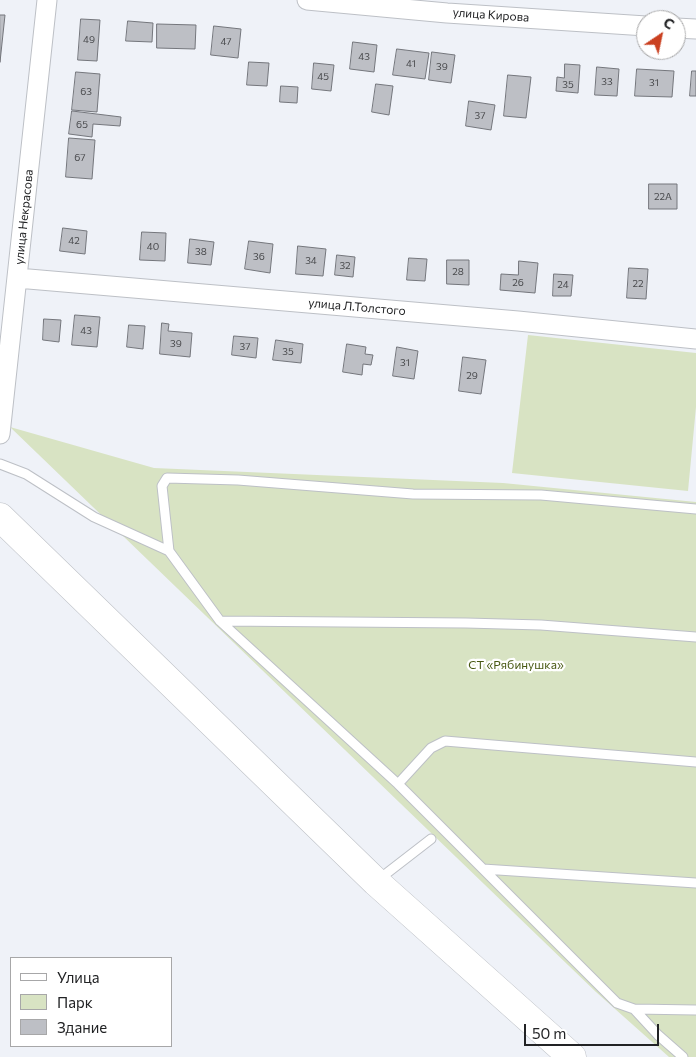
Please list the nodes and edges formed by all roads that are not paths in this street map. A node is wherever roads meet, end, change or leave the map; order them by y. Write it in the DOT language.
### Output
graph roads {
  1 [pos="47,0"];
  2 [pos="307,0"];
  3 [pos="636,25"];
  4 [pos="17,278"];
  5 [pos="696,339"];
  6 [pos="0,434"];
  7 [pos="0,464"];
  8 [pos="696,509"];
  9 [pos="0,517"];
  10 [pos="169,551"];
  11 [pos="220,621"];
  12 [pos="696,637"];
  13 [pos="696,762"];
  14 [pos="398,784"];
  15 [pos="431,839"];
  16 [pos="483,869"];
  17 [pos="376,882"];
  18 [pos="696,883"];
  19 [pos="634,1009"];
  20 [pos="696,1010"];
  21 [pos="572,1057"];
  22 [pos="683,1057"];
  1 -- 4 [label="street, улица Некрасова"];
  2 -- 3 [label="street, улица Кирова"];
  4 -- 5 [label="street, улица Л.Толстого"];
  4 -- 6 [label="street, улица Некрасова"];
  7 -- 10 [label="lane"];
  8 -- 10 [label="lane"];
  9 -- 17 [label="main road"];
  10 -- 11 [label="lane"];
  11 -- 12 [label="lane"];
  11 -- 14 [label="lane"];
  13 -- 14 [label="lane"];
  14 -- 16 [label="lane"];
  15 -- 17 [label="lane"];
  16 -- 18 [label="lane"];
  16 -- 19 [label="lane"];
  17 -- 21 [label="main road"];
  19 -- 20 [label="lane"];
  19 -- 22 [label="lane"];
}
